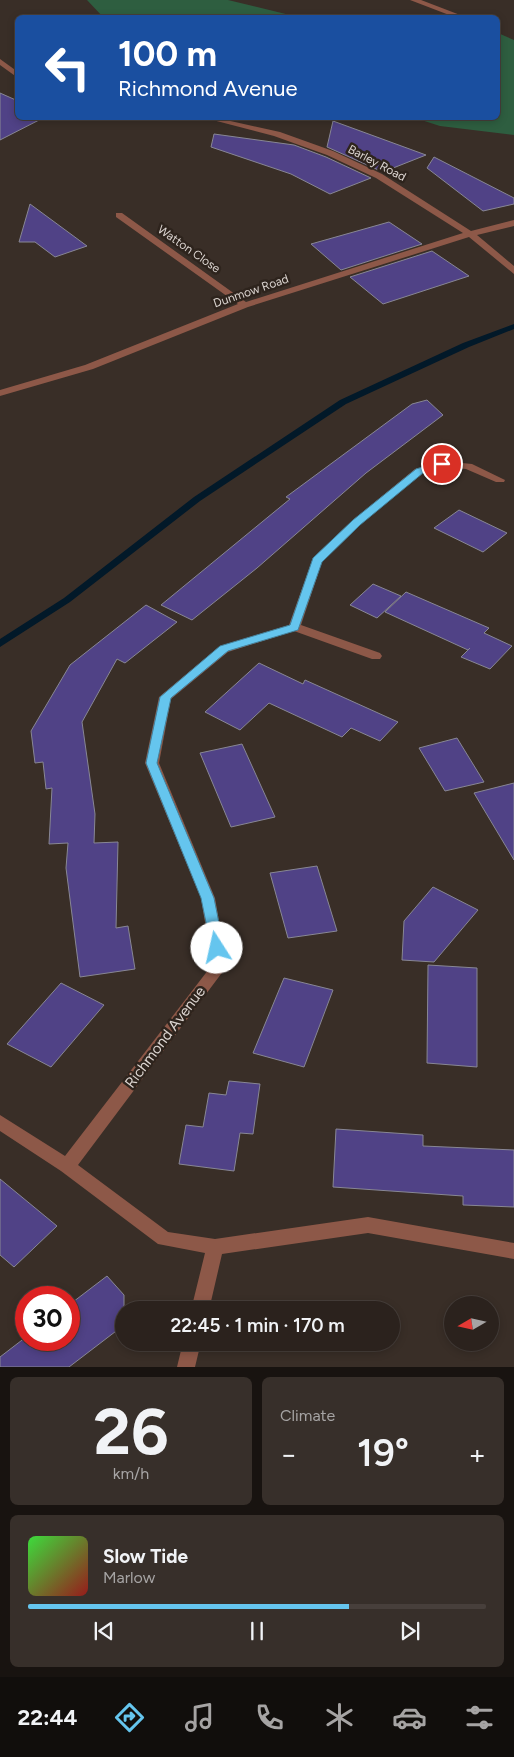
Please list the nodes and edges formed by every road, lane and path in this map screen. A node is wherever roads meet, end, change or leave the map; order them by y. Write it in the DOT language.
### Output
graph roads {
  1 [pos="414,0"];
  2 [pos="456,15"];
  3 [pos="0,62"];
  4 [pos="15,74"];
  5 [pos="218,120"];
  6 [pos="119,214"];
  7 [pos="514,223"];
  8 [pos="470,234"];
  9 [pos="514,271"];
  10 [pos="245,304"];
  11 [pos="0,393"];
  12 [pos="500,480"];
  13 [pos="294,628"];
  14 [pos="376,656"];
  15 [pos="0,1122"];
  16 [pos="67,1166"];
  17 [pos="215,1247"];
  18 [pos="514,1251"];
  19 [pos="202,1301"];
  20 [pos="190,1351"];
  21 [pos="186,1367"];
  1 -- 2 [label="street"];
  3 -- 4 [label="street"];
  5 -- 8 [label="street, Barley Road"];
  6 -- 10 [label="street, Watton Close"];
  7 -- 8 [label="street, Dunmow Road"];
  8 -- 9 [label="street, Barley Road"];
  8 -- 10 [label="street, Dunmow Road"];
  10 -- 11 [label="street, Dunmow Road"];
  12 -- 13 [label="street"];
  13 -- 14 [label="street"];
  13 -- 16 [label="street, Richmond Avenue"];
  15 -- 16 [label="street"];
  16 -- 17 [label="street"];
  17 -- 18 [label="street"];
  17 -- 19 [label="street"];
  20 -- 21 [label="street"];
}
